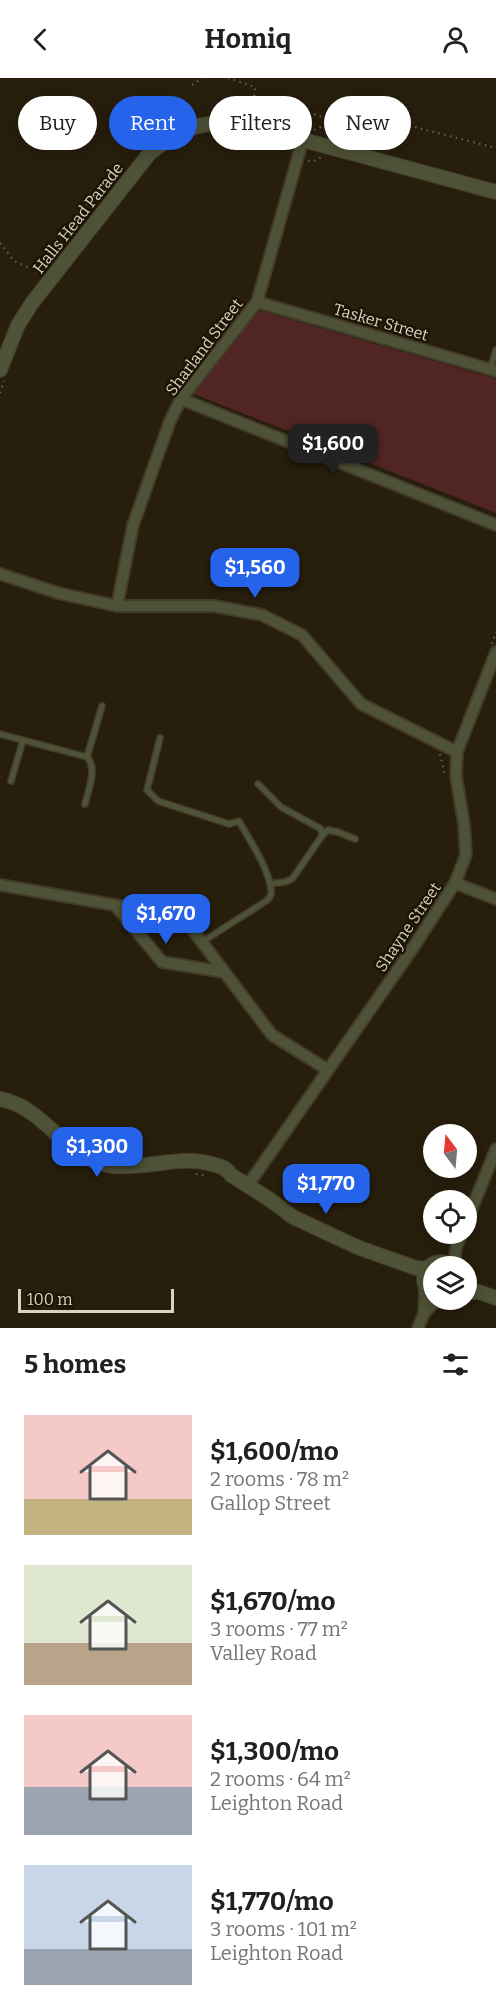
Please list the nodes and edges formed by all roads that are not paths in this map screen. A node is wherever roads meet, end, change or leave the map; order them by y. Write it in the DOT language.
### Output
graph roads {
  1 [pos="209,123"];
  2 [pos="312,136"];
  3 [pos="301,150"];
  4 [pos="496,192"];
  5 [pos="257,302"];
  6 [pos="496,350"];
  7 [pos="493,371"];
  8 [pos="3,372"];
  9 [pos="181,399"];
  10 [pos="496,525"];
  11 [pos="0,574"];
  12 [pos="117,606"];
  13 [pos="492,653"];
  14 [pos="102,706"];
  15 [pos="0,734"];
  16 [pos="160,738"];
  17 [pos="23,740"];
  18 [pos="457,752"];
  19 [pos="87,757"];
  20 [pos="11,781"];
  21 [pos="258,784"];
  22 [pos="85,804"];
  23 [pos="322,836"];
  24 [pos="355,839"];
  25 [pos="455,883"];
  26 [pos="270,884"];
  27 [pos="0,885"];
  28 [pos="496,899"];
  29 [pos="115,905"];
  30 [pos="202,942"];
  31 [pos="224,972"];
  32 [pos="328,1070"];
  33 [pos="0,1099"];
  34 [pos="0,1103"];
  35 [pos="496,1149"];
  36 [pos="231,1176"];
  37 [pos="248,1185"];
  38 [pos="477,1195"];
  39 [pos="423,1278"];
  40 [pos="477,1293"];
  41 [pos="496,1298"];
  42 [pos="424,1310"];
  43 [pos="427,1310"];
  44 [pos="424,1313"];
  45 [pos="418,1328"];
  1 -- 8 [label="street, Halls Head Parade"];
  2 -- 4 [label="street, Halls Head Parade"];
  3 -- 5 [label="street, Sharland Street"];
  5 -- 7 [label="street, Tasker Street"];
  5 -- 9 [label="street, Sharland Street"];
  6 -- 7 [label="lane"];
  9 -- 10 [label="street"];
  9 -- 12 [label="street, Sharland Street"];
  11 -- 12 [label="street"];
  12 -- 18 [label="street"];
  13 -- 18 [label="street, Shayne Street"];
  14 -- 19 [label="lane"];
  15 -- 17 [label="lane"];
  16 -- 26 [label="lane"];
  17 -- 19 [label="lane"];
  17 -- 20 [label="lane"];
  18 -- 25 [label="street, Shayne Street"];
  19 -- 22 [label="lane"];
  21 -- 23 [label="lane"];
  23 -- 24 [label="lane"];
  23 -- 26 [label="lane"];
  25 -- 28 [label="street"];
  25 -- 32 [label="street, Shayne Street"];
  26 -- 30 [label="lane"];
  27 -- 29 [label="street"];
  29 -- 30 [label="street"];
  29 -- 31 [label="street"];
  30 -- 31 [label="street"];
  31 -- 32 [label="street"];
  32 -- 37 [label="street, Shayne Street"];
  33 -- 36 [label="street"];
  34 -- 36 [label="street"];
  35 -- 38 [label="street"];
  36 -- 37 [label="street"];
  37 -- 39 [label="street"];
  40 -- 41 [label="street"];
  42 -- 44 [label="street"];
  43 -- 44 [label="street"];
  44 -- 45 [label="street"];
}
